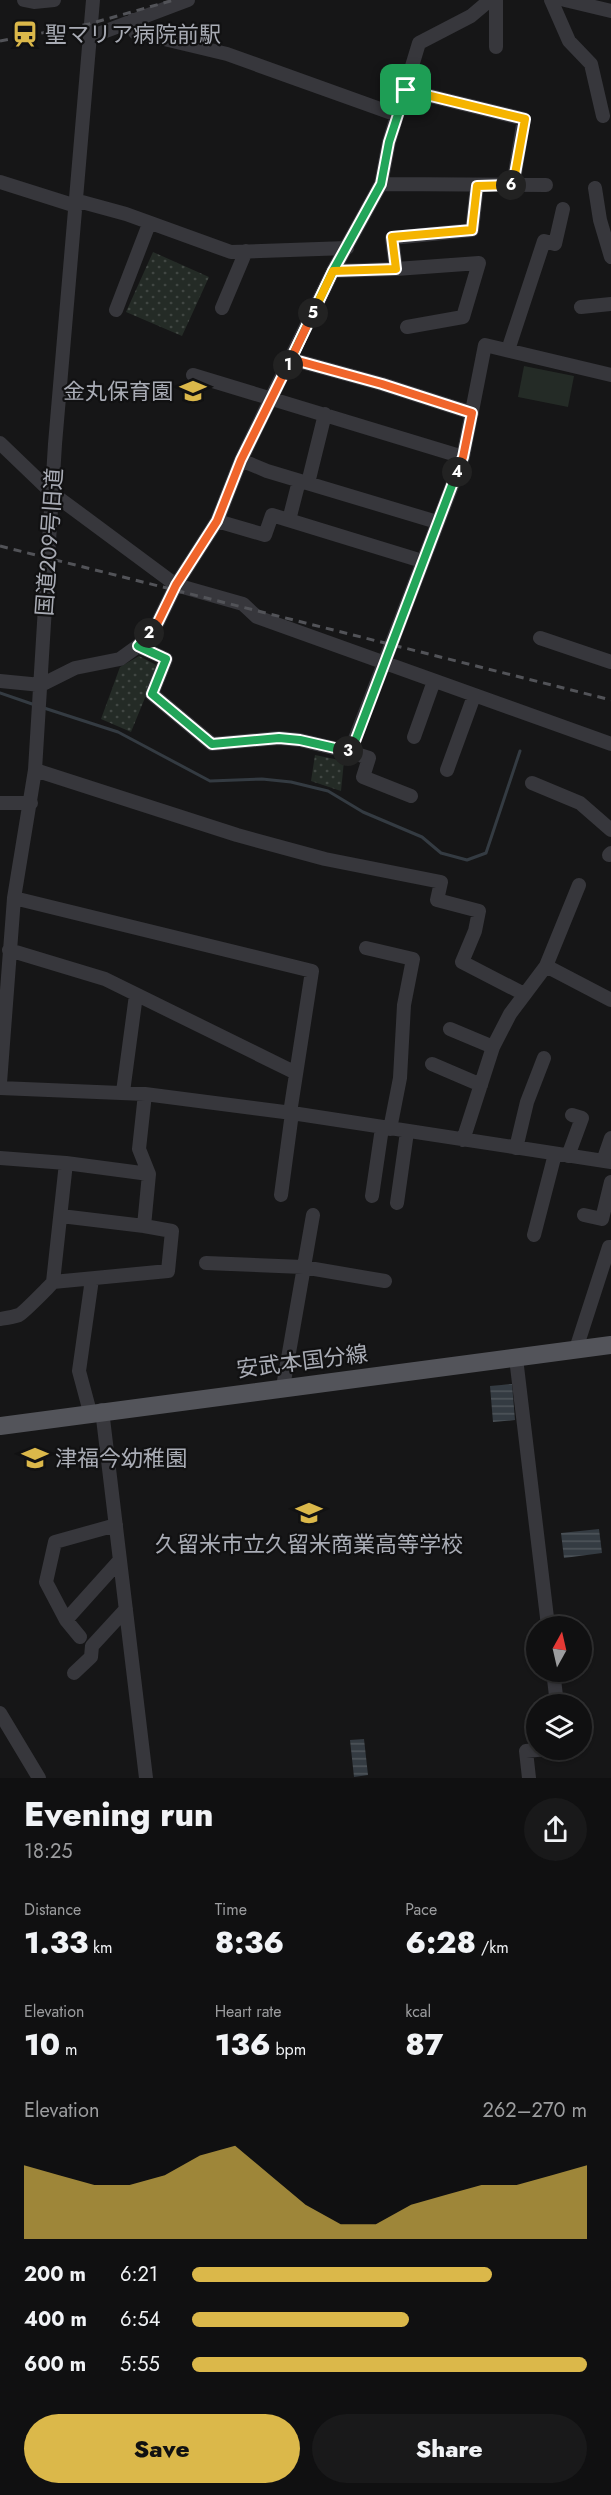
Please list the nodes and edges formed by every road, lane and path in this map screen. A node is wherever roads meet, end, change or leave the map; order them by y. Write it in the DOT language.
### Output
graph roads {
  1 [pos="24,0"];
  2 [pos="54,0"];
  3 [pos="93,0"];
  4 [pos="188,0"];
  5 [pos="490,0"];
  6 [pos="496,0"];
  7 [pos="551,0"];
  8 [pos="565,0"];
  9 [pos="606,7"];
  10 [pos="133,20"];
  11 [pos="90,37"];
  12 [pos="496,47"];
  13 [pos="406,90"];
  14 [pos="397,115"];
  15 [pos="603,116"];
  16 [pos="0,182"];
  17 [pos="381,184"];
  18 [pos="513,185"];
  19 [pos="546,185"];
  20 [pos="477,186"];
  21 [pos="595,188"];
  22 [pos="76,206"];
  23 [pos="563,209"];
  24 [pos="148,224"];
  25 [pos="347,248"];
  26 [pos="246,252"];
  27 [pos="611,257"];
  28 [pos="396,269"];
  29 [pos="333,271"];
  30 [pos="611,304"];
  31 [pos="581,307"];
  32 [pos="222,308"];
  33 [pos="116,310"];
  34 [pos="407,327"];
  35 [pos="508,350"];
  36 [pos="291,359"];
  37 [pos="193,375"];
  38 [pos="611,375"];
  39 [pos="272,398"];
  40 [pos="472,413"];
  41 [pos="325,414"];
  42 [pos="0,443"];
  43 [pos="463,457"];
  44 [pos="241,460"];
  45 [pos="303,482"];
  46 [pos="52,493"];
  47 [pos="289,520"];
  48 [pos="217,521"];
  49 [pos="437,522"];
  50 [pos="422,561"];
  51 [pos="176,585"];
  52 [pos="540,638"];
  53 [pos="138,646"];
  54 [pos="611,662"];
  55 [pos="386,664"];
  56 [pos="0,681"];
  57 [pos="434,681"];
  58 [pos="41,685"];
  59 [pos="474,696"];
  60 [pos="414,736"];
  61 [pos="611,744"];
  62 [pos="351,752"];
  63 [pos="35,770"];
  64 [pos="447,770"];
  65 [pos="532,783"];
  66 [pos="411,796"];
  67 [pos="0,803"];
  68 [pos="31,803"];
  69 [pos="611,830"];
  70 [pos="579,885"];
  71 [pos="14,898"];
  72 [pos="366,948"];
  73 [pos="9,950"];
  74 [pos="546,966"];
  75 [pos="524,994"];
  76 [pos="136,995"];
  77 [pos="611,1000"];
  78 [pos="2,1006"];
  79 [pos="450,1029"];
  80 [pos="493,1047"];
  81 [pos="544,1058"];
  82 [pos="432,1064"];
  83 [pos="296,1073"];
  84 [pos="0,1083"];
  85 [pos="481,1085"];
  86 [pos="0,1088"];
  87 [pos="123,1092"];
  88 [pos="145,1094"];
  89 [pos="291,1113"];
  90 [pos="572,1115"];
  91 [pos="386,1128"];
  92 [pos="407,1132"];
  93 [pos="611,1138"];
  94 [pos="463,1140"];
  95 [pos="516,1148"];
  96 [pos="561,1155"];
  97 [pos="0,1158"];
  98 [pos="607,1161"];
  99 [pos="66,1163"];
  100 [pos="149,1174"];
  101 [pos="611,1182"];
  102 [pos="281,1195"];
  103 [pos="372,1196"];
  104 [pos="397,1203"];
  105 [pos="313,1215"];
  106 [pos="584,1215"];
  107 [pos="60,1216"];
  108 [pos="144,1226"];
  109 [pos="534,1234"];
  110 [pos="611,1247"];
  111 [pos="206,1263"];
  112 [pos="303,1267"];
  113 [pos="92,1279"];
  114 [pos="385,1281"];
  115 [pos="53,1282"];
  116 [pos="0,1319"];
  117 [pos="611,1345"];
  118 [pos="576,1349"];
  119 [pos="516,1358"];
  120 [pos="283,1387"];
  121 [pos="96,1411"];
  122 [pos="0,1426"];
  123 [pos="116,1525"];
  124 [pos="120,1560"];
  125 [pos="126,1609"];
  126 [pos="547,1616"];
  127 [pos="66,1620"];
  128 [pos="80,1637"];
  129 [pos="74,1673"];
  130 [pos="0,1713"];
  131 [pos="527,1760"];
  132 [pos="39,1778"];
  133 [pos="146,1778"];
  134 [pos="529,1778"];
  1 -- 2 [label="street"];
  3 -- 11 [label="street, 国道209号旧道"];
  4 -- 10 [label="street"];
  5 -- 13 [label="street"];
  6 -- 12 [label="street"];
  7 -- 15 [label="street"];
  8 -- 9 [label="street"];
  10 -- 11 [label="street"];
  10 -- 14 [label="street"];
  11 -- 22 [label="street, 国道209号旧道"];
  13 -- 14 [label="street"];
  13 -- 18 [label="street"];
  14 -- 17 [label="street"];
  16 -- 22 [label="street"];
  17 -- 20 [label="street"];
  17 -- 25 [label="street"];
  18 -- 19 [label="street"];
  18 -- 20 [label="street"];
  20 -- 28 [label="street"];
  21 -- 27 [label="street"];
  22 -- 24 [label="street"];
  22 -- 46 [label="street, 国道209号旧道"];
  23 -- 35 [label="street"];
  24 -- 26 [label="street"];
  24 -- 33 [label="street"];
  25 -- 26 [label="street"];
  25 -- 29 [label="street"];
  26 -- 32 [label="street"];
  28 -- 29 [label="street"];
  28 -- 34 [label="street"];
  29 -- 36 [label="street"];
  30 -- 31 [label="street"];
  35 -- 38 [label="street"];
  35 -- 40 [label="street"];
  36 -- 39 [label="street"];
  36 -- 40 [label="street"];
  37 -- 39 [label="street"];
  39 -- 41 [label="street"];
  39 -- 44 [label="street"];
  40 -- 43 [label="street"];
  41 -- 43 [label="street"];
  41 -- 45 [label="street"];
  42 -- 46 [label="street"];
  43 -- 49 [label="street"];
  44 -- 45 [label="street"];
  44 -- 48 [label="street"];
  45 -- 47 [label="street"];
  45 -- 49 [label="street"];
  46 -- 51 [label="street"];
  46 -- 58 [label="street, 国道209号旧道"];
  47 -- 48 [label="street"];
  47 -- 50 [label="street"];
  48 -- 51 [label="street"];
  49 -- 50 [label="street"];
  50 -- 55 [label="street"];
  51 -- 53 [label="street"];
  51 -- 55 [label="street"];
  52 -- 54 [label="street"];
  53 -- 58 [label="street"];
  53 -- 62 [label="street"];
  55 -- 57 [label="street"];
  55 -- 62 [label="street"];
  56 -- 58 [label="street"];
  57 -- 59 [label="street"];
  57 -- 60 [label="street"];
  58 -- 63 [label="street, 国道209号旧道"];
  59 -- 61 [label="street"];
  59 -- 64 [label="street"];
  62 -- 66 [label="street"];
  63 -- 68 [label="street, 国道209号旧道"];
  63 -- 75 [label="street"];
  65 -- 69 [label="street"];
  67 -- 68 [label="street"];
  68 -- 71 [label="street, 国道209号旧道"];
  70 -- 74 [label="street"];
  71 -- 73 [label="street, 国道209号旧道"];
  71 -- 83 [label="street"];
  72 -- 91 [label="street"];
  73 -- 76 [label="street"];
  73 -- 78 [label="street, 国道209号旧道"];
  74 -- 75 [label="street"];
  74 -- 77 [label="street"];
  75 -- 80 [label="street"];
  76 -- 83 [label="street"];
  76 -- 87 [label="street"];
  78 -- 84 [label="street, 国道209号旧道"];
  79 -- 80 [label="street"];
  80 -- 85 [label="street"];
  81 -- 95 [label="street"];
  82 -- 85 [label="street"];
  83 -- 89 [label="street"];
  85 -- 94 [label="street"];
  86 -- 87 [label="street"];
  87 -- 88 [label="street"];
  88 -- 89 [label="street"];
  88 -- 100 [label="street"];
  89 -- 91 [label="street"];
  89 -- 102 [label="street"];
  90 -- 96 [label="street"];
  91 -- 92 [label="street"];
  91 -- 103 [label="street"];
  92 -- 94 [label="street"];
  92 -- 104 [label="street"];
  93 -- 98 [label="street"];
  94 -- 95 [label="street"];
  95 -- 96 [label="street"];
  96 -- 98 [label="street"];
  96 -- 109 [label="street"];
  97 -- 99 [label="street"];
  99 -- 100 [label="street"];
  99 -- 107 [label="street"];
  100 -- 108 [label="street"];
  101 -- 106 [label="street"];
  105 -- 112 [label="street"];
  107 -- 108 [label="street"];
  107 -- 115 [label="street"];
  108 -- 113 [label="street"];
  110 -- 118 [label="street"];
  111 -- 112 [label="street"];
  112 -- 114 [label="street"];
  112 -- 120 [label="street"];
  113 -- 115 [label="street"];
  113 -- 121 [label="street"];
  115 -- 116 [label="street"];
  117 -- 118 [label="main road, 安武本国分線"];
  118 -- 119 [label="main road, 安武本国分線"];
  119 -- 120 [label="main road, 安武本国分線"];
  119 -- 126 [label="street"];
  120 -- 121 [label="main road, 安武本国分線"];
  121 -- 122 [label="main road, 安武本国分線"];
  121 -- 123 [label="street"];
  123 -- 124 [label="street"];
  123 -- 127 [label="street"];
  124 -- 125 [label="street"];
  124 -- 127 [label="street"];
  125 -- 129 [label="street"];
  125 -- 133 [label="street"];
  127 -- 128 [label="street"];
  130 -- 132 [label="street"];
  131 -- 134 [label="street"];
}
